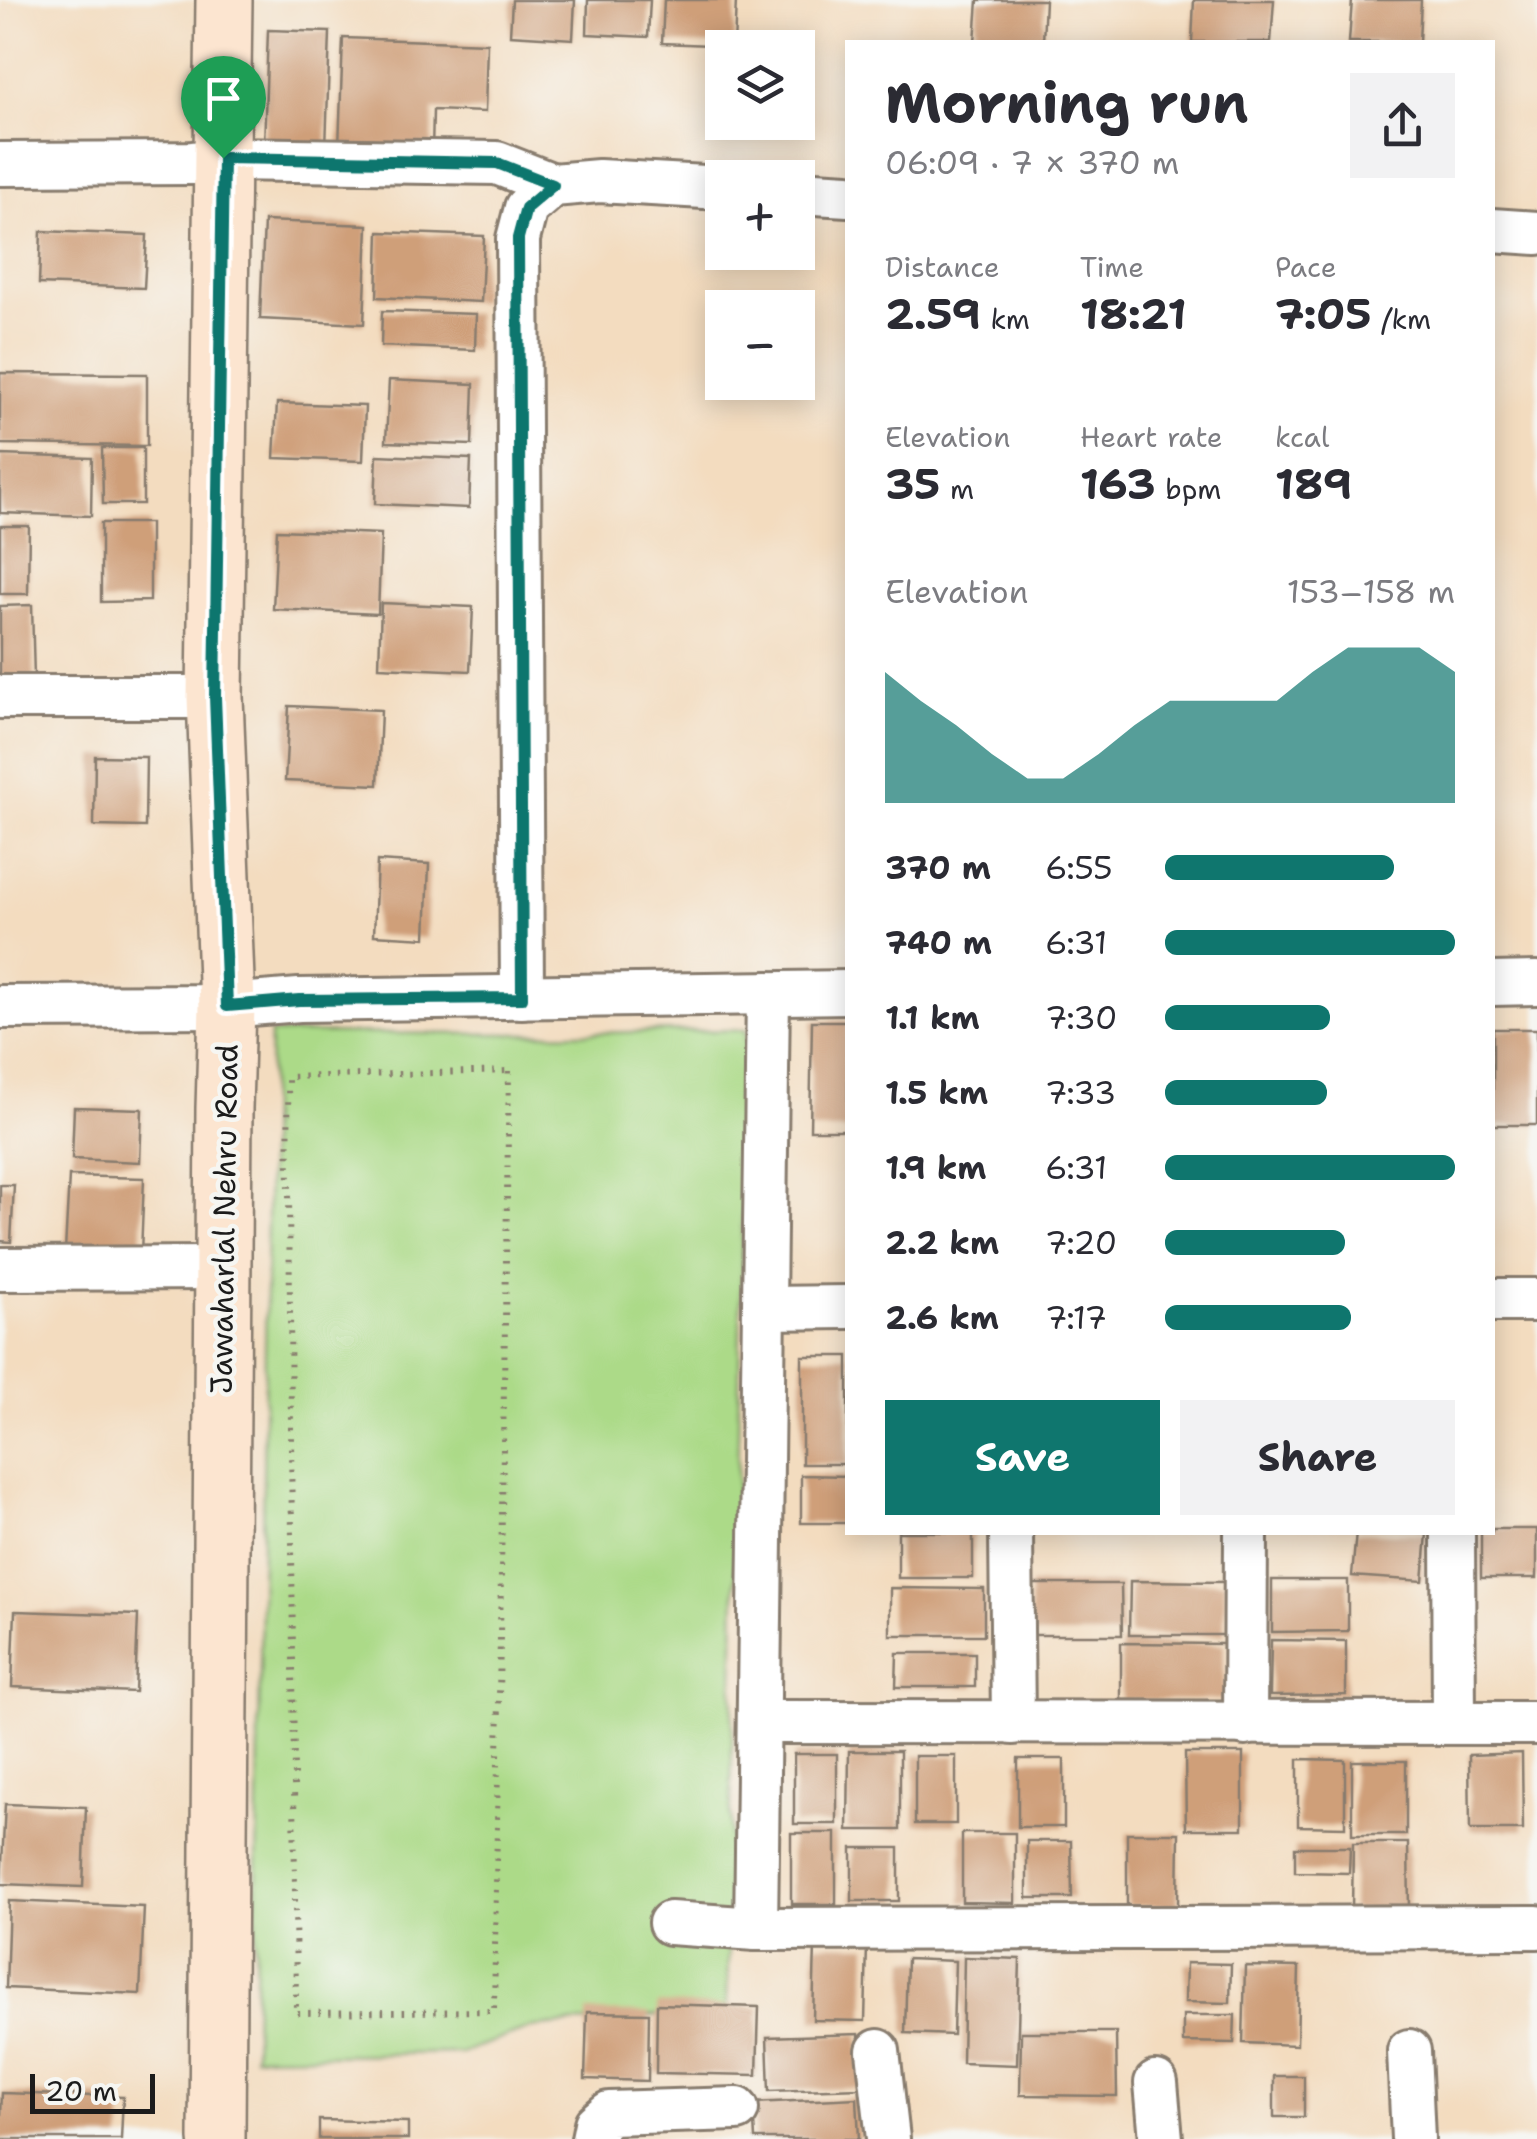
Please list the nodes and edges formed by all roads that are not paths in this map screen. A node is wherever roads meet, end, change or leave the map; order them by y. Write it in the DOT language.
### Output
graph roads {
  1 [pos="224,0"];
  2 [pos="223,158"];
  3 [pos="0,164"];
  4 [pos="553,185"];
  5 [pos="705,187"];
  6 [pos="815,193"];
  7 [pos="845,195"];
  8 [pos="1495,230"];
  9 [pos="1537,233"];
  10 [pos="215,697"];
  11 [pos="0,698"];
  12 [pos="1537,983"];
  13 [pos="1495,984"];
  14 [pos="845,992"];
  15 [pos="768,993"];
  16 [pos="522,998"];
  17 [pos="227,1006"];
  18 [pos="0,1007"];
  19 [pos="223,1268"];
  20 [pos="0,1269"];
  21 [pos="1495,1300"];
  22 [pos="1537,1300"];
  23 [pos="845,1307"];
  24 [pos="765,1308"];
  25 [pos="1011,1535"];
  26 [pos="1246,1535"];
  27 [pos="1453,1535"];
  28 [pos="760,1722"];
  29 [pos="1454,1722"];
  30 [pos="1012,1723"];
  31 [pos="1537,1723"];
  32 [pos="1244,1724"];
  33 [pos="670,1924"];
  34 [pos="1537,1926"];
  35 [pos="756,1929"];
  36 [pos="878,2051"];
  37 [pos="1409,2051"];
  38 [pos="1156,2083"];
  39 [pos="737,2108"];
  40 [pos="216,2139"];
  41 [pos="593,2139"];
  42 [pos="888,2139"];
  43 [pos="1162,2139"];
  44 [pos="1413,2139"];
  1 -- 2 [label="street, Jawaharlal Nehru Road"];
  2 -- 3 [label="street"];
  2 -- 4 [label="street"];
  2 -- 10 [label="street, Jawaharlal Nehru Road"];
  4 -- 5 [label="street"];
  4 -- 16 [label="street"];
  6 -- 7 [label="street"];
  8 -- 9 [label="street"];
  10 -- 11 [label="street"];
  10 -- 17 [label="street, Jawaharlal Nehru Road"];
  12 -- 13 [label="street"];
  14 -- 15 [label="street"];
  15 -- 16 [label="street"];
  15 -- 24 [label="street"];
  16 -- 17 [label="street"];
  17 -- 18 [label="street"];
  17 -- 19 [label="street, Jawaharlal Nehru Road"];
  19 -- 20 [label="street"];
  19 -- 40 [label="street, Jawaharlal Nehru Road"];
  21 -- 22 [label="street"];
  23 -- 24 [label="street"];
  24 -- 28 [label="street"];
  25 -- 30 [label="street"];
  26 -- 32 [label="street"];
  27 -- 29 [label="street"];
  28 -- 30 [label="street"];
  28 -- 35 [label="street"];
  29 -- 31 [label="street"];
  29 -- 32 [label="street"];
  30 -- 32 [label="street"];
  33 -- 35 [label="street"];
  34 -- 35 [label="street"];
  36 -- 42 [label="street"];
  37 -- 44 [label="street"];
  38 -- 43 [label="street"];
  39 -- 41 [label="street"];
}
